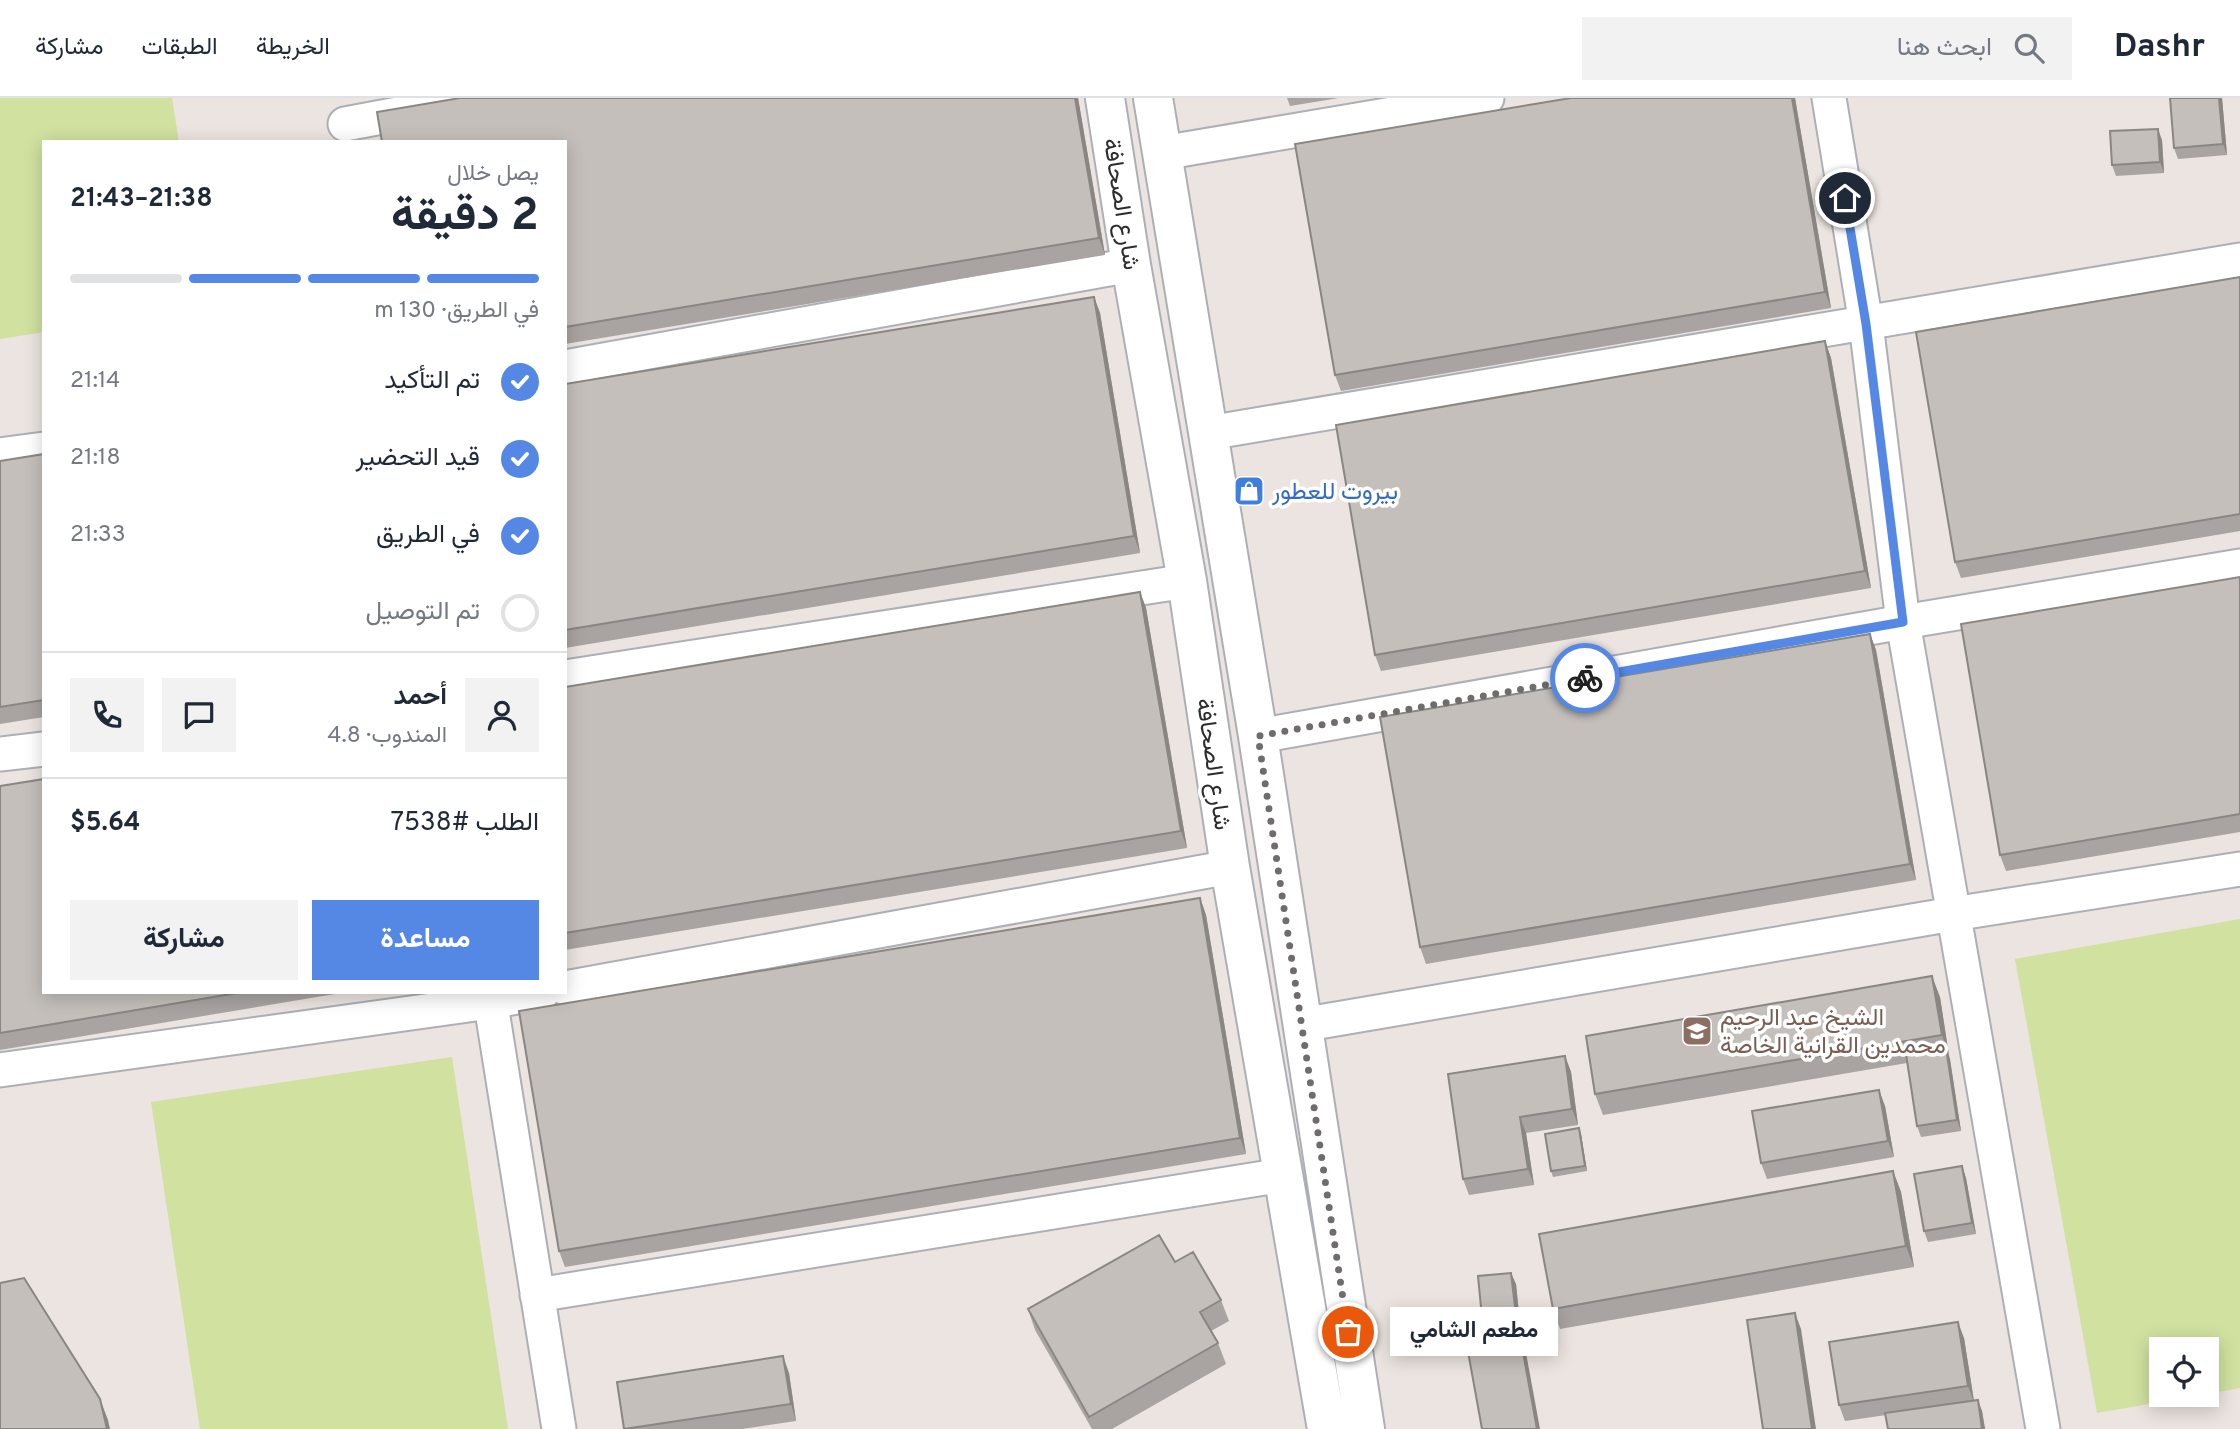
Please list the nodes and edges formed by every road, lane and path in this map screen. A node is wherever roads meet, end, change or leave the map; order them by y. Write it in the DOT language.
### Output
graph roads {
  1 [pos="483,98"];
  2 [pos="1105,98"];
  3 [pos="1153,98"];
  4 [pos="1488,98"];
  5 [pos="1829,98"];
  6 [pos="345,121"];
  7 [pos="1162,153"];
  8 [pos="2240,260"];
  9 [pos="1132,265"];
  10 [pos="1866,324"];
  11 [pos="567,367"];
  12 [pos="1208,433"];
  13 [pos="42,449"];
  14 [pos="0,455"];
  15 [pos="2240,566"];
  16 [pos="1187,581"];
  17 [pos="1903,622"];
  18 [pos="567,677"];
  19 [pos="1258,736"];
  20 [pos="42,749"];
  21 [pos="0,754"];
  22 [pos="1230,867"];
  23 [pos="2240,869"];
  24 [pos="1954,914"];
  25 [pos="567,988"];
  26 [pos="521,994"];
  27 [pos="489,997"];
  28 [pos="1301,1025"];
  29 [pos="0,1070"];
  30 [pos="1283,1175"];
  31 [pos="537,1295"];
  32 [pos="559,1429"];
  33 [pos="1327,1429"];
  34 [pos="1365,1429"];
  35 [pos="2043,1429"];
  1 -- 6 [label="street"];
  2 -- 9 [label="main road, شارع الصحافة"];
  3 -- 7 [label="main road, شارع الصحافة"];
  4 -- 7 [label="street"];
  5 -- 10 [label="street"];
  7 -- 12 [label="main road, شارع الصحافة"];
  8 -- 10 [label="street"];
  9 -- 11 [label="street"];
  9 -- 16 [label="main road, شارع الصحافة"];
  10 -- 12 [label="street"];
  10 -- 17 [label="street"];
  12 -- 19 [label="main road, شارع الصحافة"];
  13 -- 14 [label="street"];
  15 -- 17 [label="street"];
  16 -- 18 [label="street"];
  16 -- 22 [label="main road, شارع الصحافة"];
  17 -- 19 [label="street"];
  17 -- 24 [label="street"];
  19 -- 28 [label="main road, شارع الصحافة"];
  20 -- 21 [label="street"];
  22 -- 25 [label="street"];
  22 -- 30 [label="main road, شارع الصحافة"];
  23 -- 24 [label="street"];
  24 -- 28 [label="street"];
  24 -- 35 [label="street"];
  26 -- 27 [label="street"];
  27 -- 29 [label="street"];
  27 -- 31 [label="street"];
  28 -- 34 [label="main road, شارع الصحافة"];
  30 -- 31 [label="street"];
  30 -- 33 [label="main road, شارع الصحافة"];
  31 -- 32 [label="street"];
}
